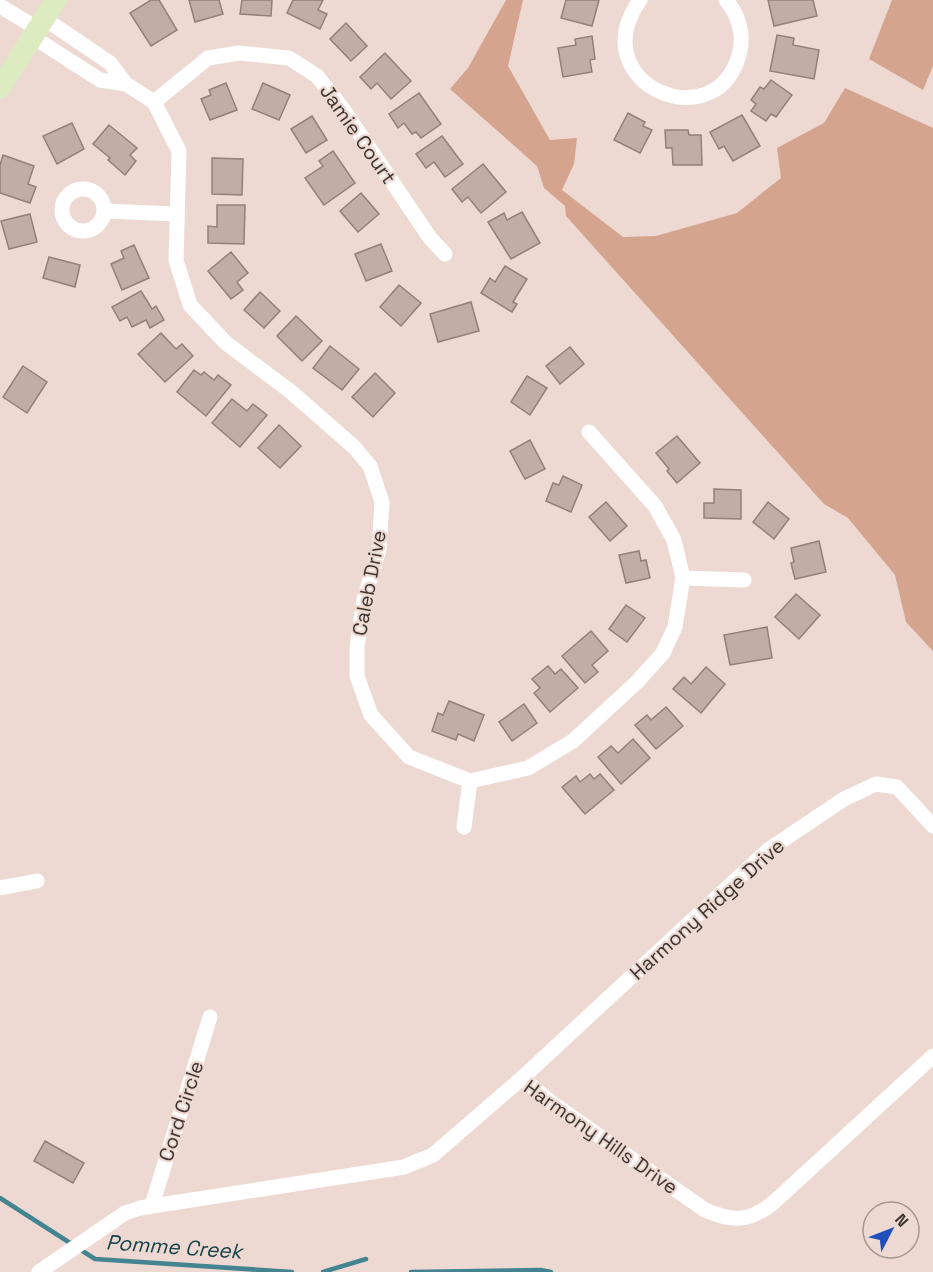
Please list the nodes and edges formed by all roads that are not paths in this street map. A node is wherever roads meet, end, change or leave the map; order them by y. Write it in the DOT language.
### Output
graph roads {
  1 [pos="56,0"];
  2 [pos="639,0"];
  3 [pos="726,0"];
  4 [pos="0,6"];
  5 [pos="39,28"];
  6 [pos="126,84"];
  7 [pos="0,88"];
  8 [pos="154,102"];
  9 [pos="105,211"];
  10 [pos="176,214"];
  11 [pos="445,254"];
  12 [pos="589,432"];
  13 [pos="683,578"];
  14 [pos="744,580"];
  15 [pos="470,781"];
  16 [pos="933,826"];
  17 [pos="464,827"];
  18 [pos="38,881"];
  19 [pos="0,888"];
  20 [pos="210,1017"];
  21 [pos="933,1056"];
  22 [pos="522,1078"];
  23 [pos="152,1205"];
  24 [pos="39,1272"];
  1 -- 5 [label="street"];
  2 -- 3 [label="street"];
  4 -- 5 [label="street"];
  5 -- 6 [label="street"];
  5 -- 6 [label="street"];
  5 -- 7 [label="street"];
  6 -- 8 [label="street"];
  8 -- 10 [label="street, Caleb Drive"];
  8 -- 11 [label="street, Jamie Court"];
  9 -- 10 [label="street"];
  10 -- 15 [label="street, Caleb Drive"];
  12 -- 13 [label="street"];
  13 -- 14 [label="street"];
  13 -- 15 [label="street"];
  15 -- 17 [label="street"];
  16 -- 22 [label="street, Harmony Ridge Drive"];
  18 -- 19 [label="street"];
  20 -- 23 [label="street, Cord Circle"];
  21 -- 22 [label="street, Harmony Hills Drive"];
  22 -- 23 [label="street, Harmony Hills Drive"];
  23 -- 24 [label="street, Harmony Hills Drive"];
}
